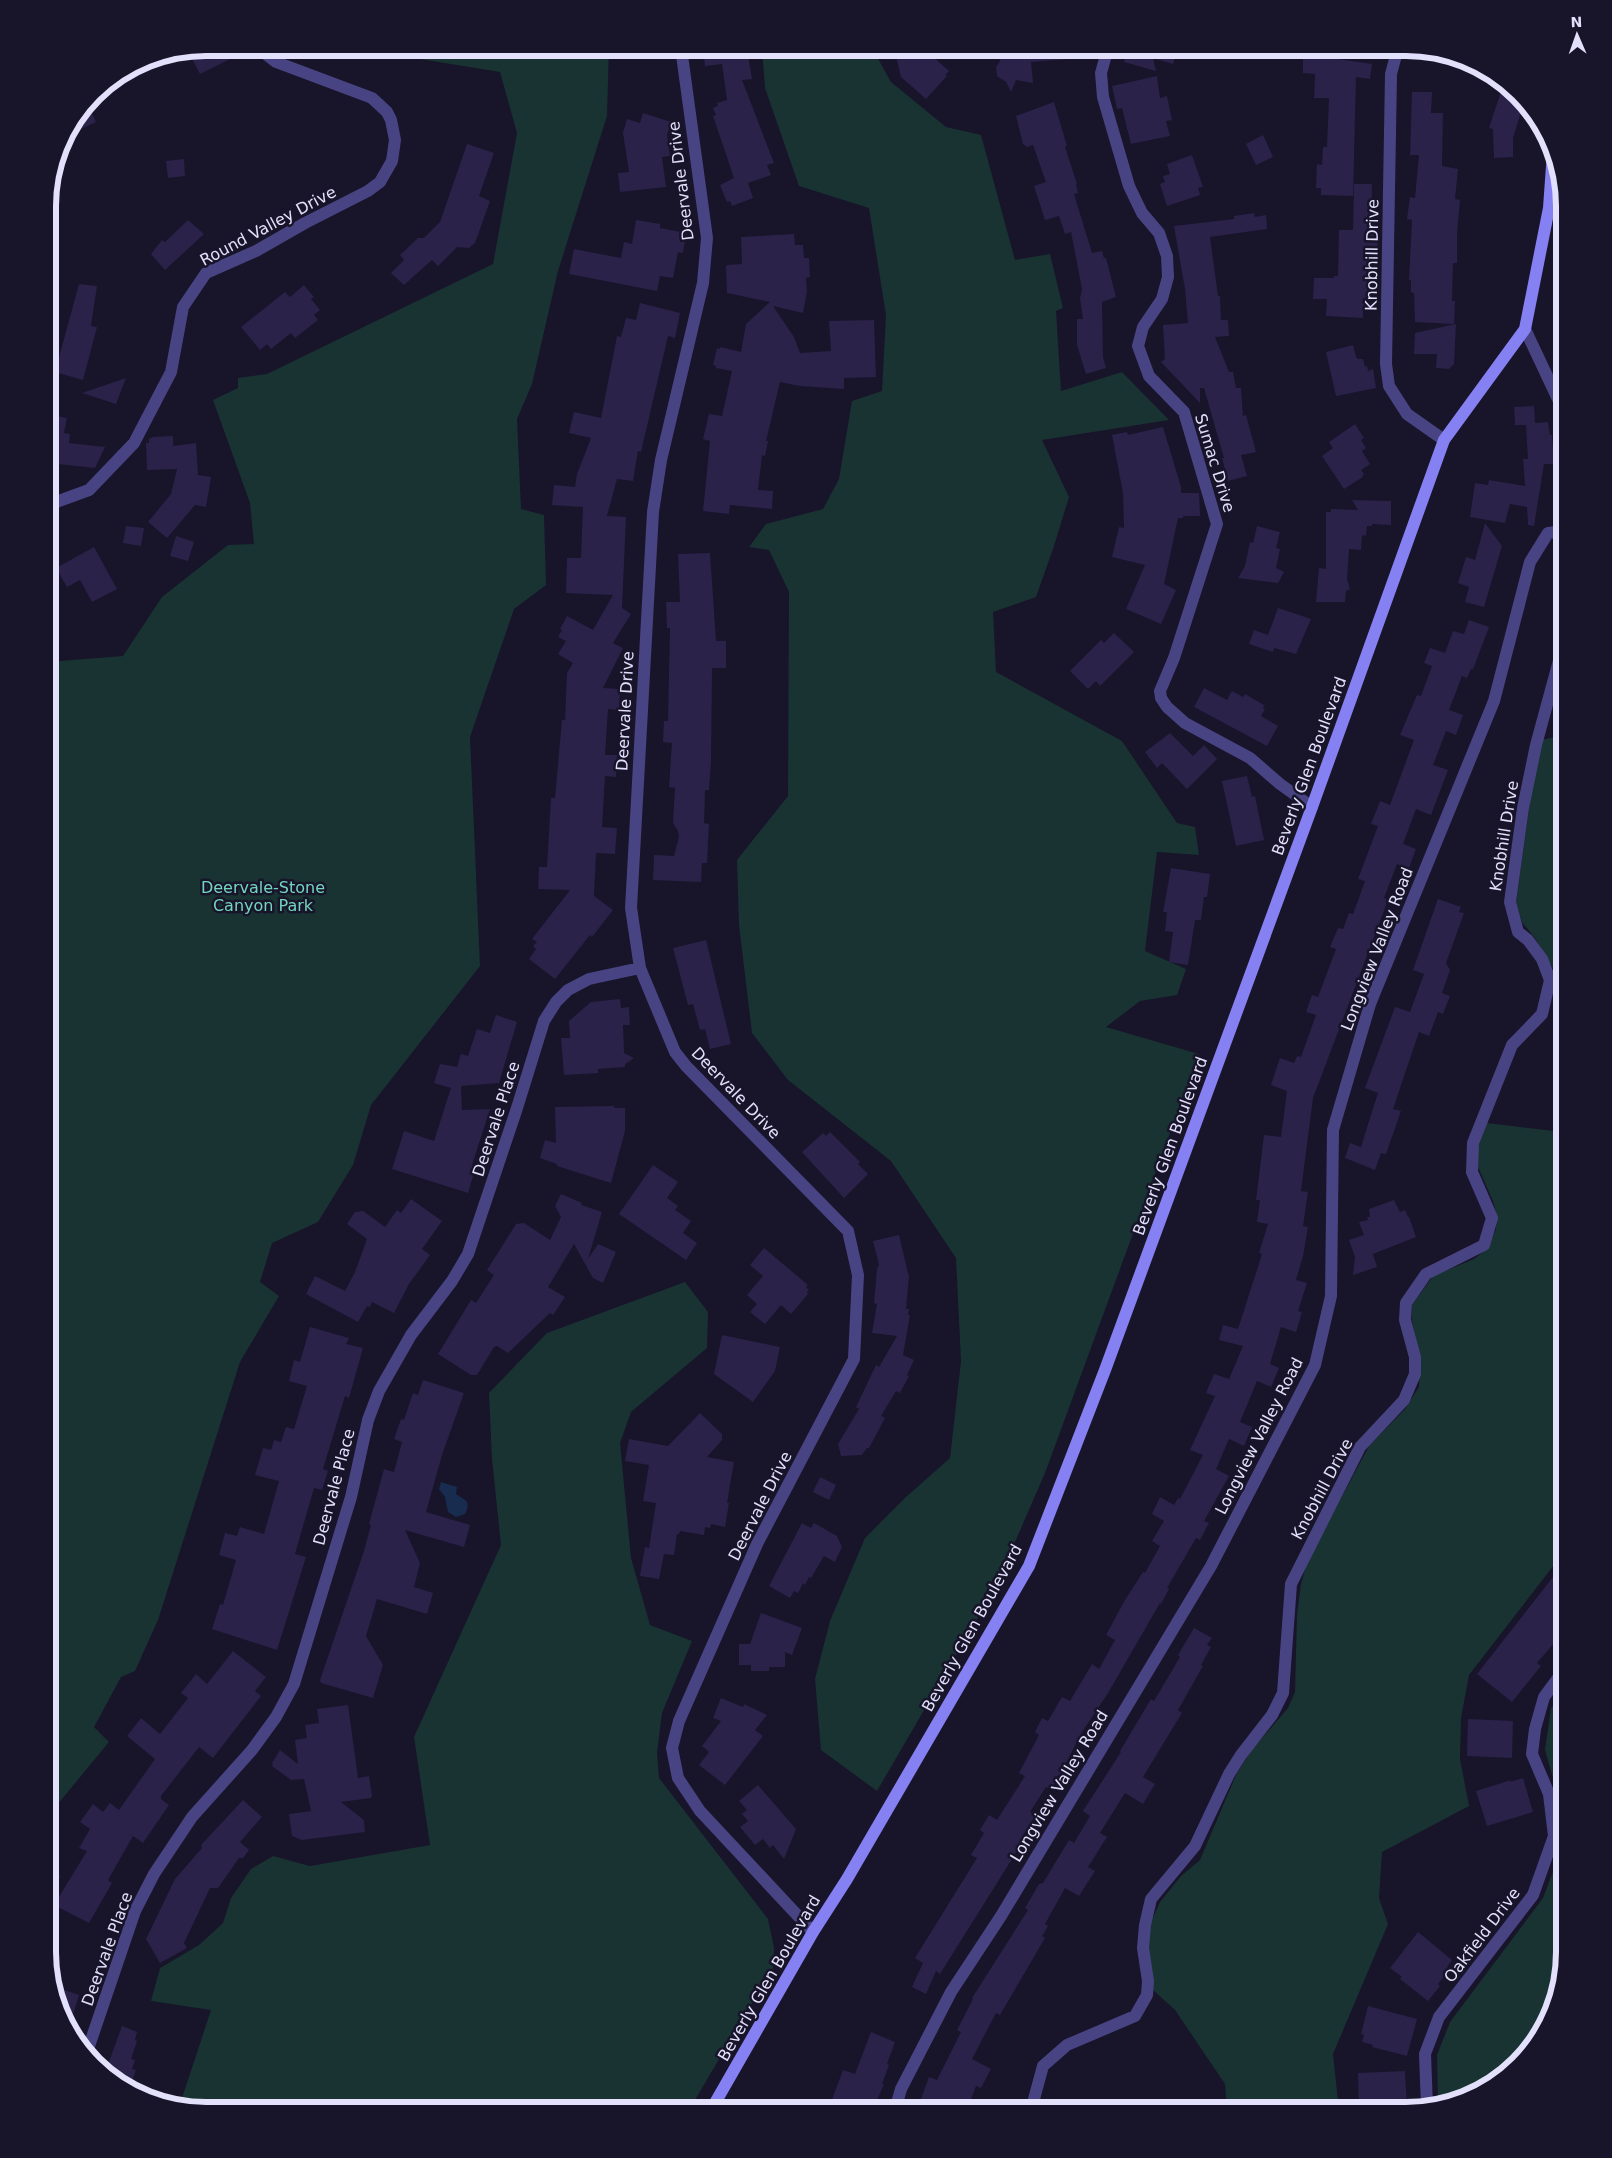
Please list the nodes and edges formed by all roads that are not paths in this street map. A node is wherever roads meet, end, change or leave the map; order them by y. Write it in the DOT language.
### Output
graph roads {
  1 [pos="268,56"];
  2 [pos="682,56"];
  3 [pos="1106,57"];
  4 [pos="1396,57"];
  5 [pos="1552,172"];
  6 [pos="1525,329"];
  7 [pos="1556,395"];
  8 [pos="1444,440"];
  9 [pos="57,502"];
  10 [pos="1556,532"];
  11 [pos="1556,671"];
  12 [pos="1312,807"];
  13 [pos="640,968"];
  14 [pos="1556,1681"];
  15 [pos="813,1932"];
  16 [pos="89,2046"];
  17 [pos="1427,2100"];
  18 [pos="716,2102"];
  19 [pos="897,2102"];
  20 [pos="1033,2102"];
  1 -- 9 [label="street, Round Valley Drive"];
  2 -- 13 [label="street, Deervale Drive"];
  3 -- 12 [label="street, Sumac Drive"];
  4 -- 8 [label="street, Knobhill Drive"];
  5 -- 6 [label="main road, Beverly Glen Boulevard"];
  6 -- 7 [label="street"];
  6 -- 8 [label="main road, Beverly Glen Boulevard"];
  8 -- 12 [label="main road, Beverly Glen Boulevard"];
  10 -- 19 [label="street, Longview Valley Road"];
  11 -- 20 [label="street, Knobhill Drive"];
  12 -- 15 [label="main road, Beverly Glen Boulevard"];
  13 -- 15 [label="street, Deervale Drive"];
  13 -- 16 [label="street, Deervale Place"];
  14 -- 17 [label="street, Oakfield Drive"];
  15 -- 18 [label="main road, Beverly Glen Boulevard"];
}
